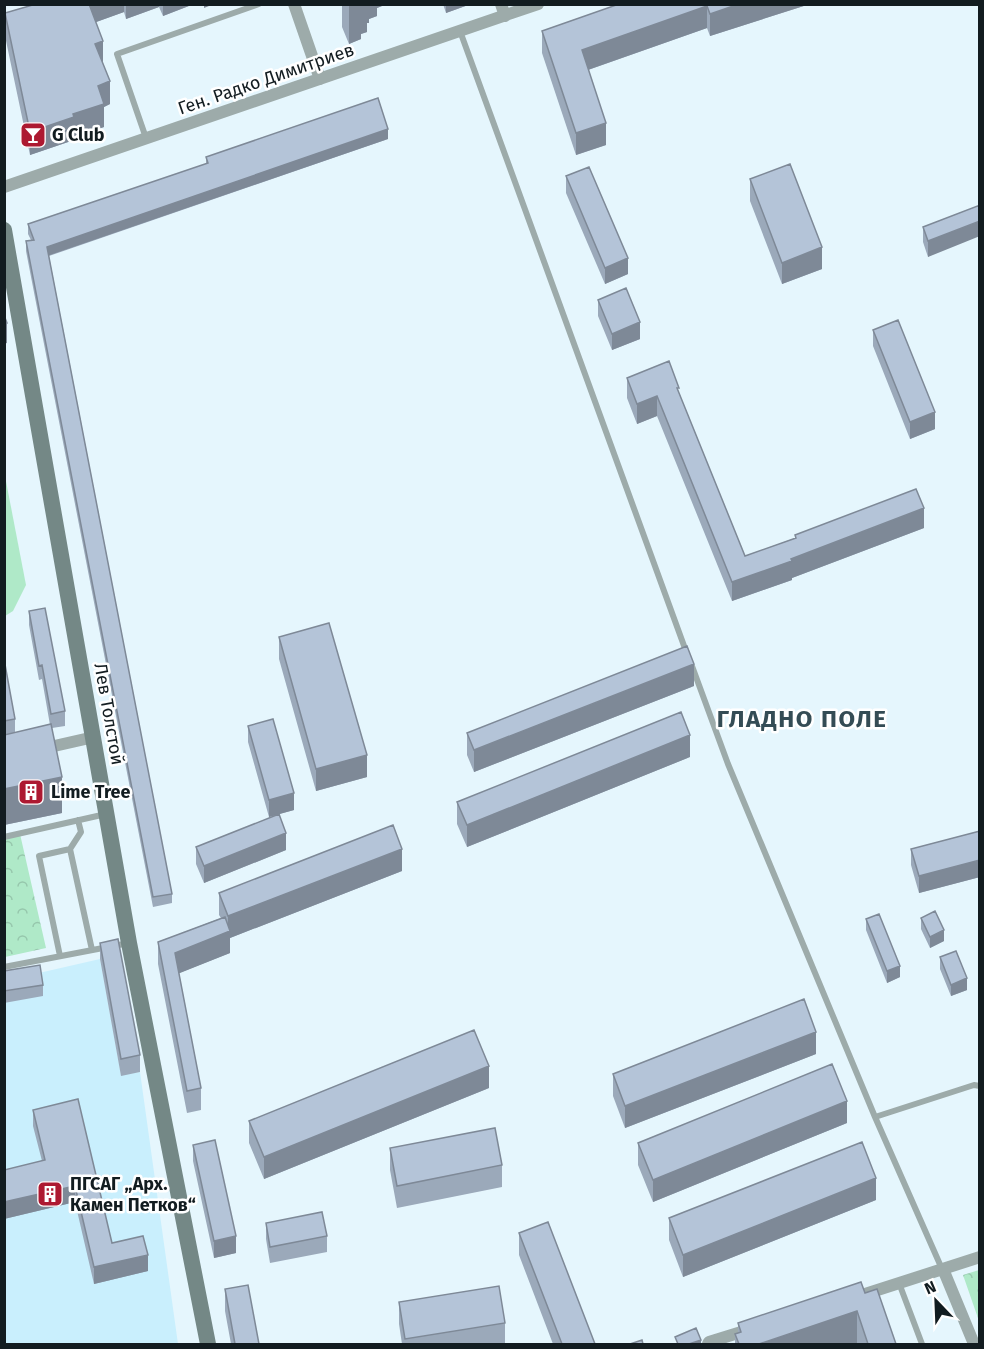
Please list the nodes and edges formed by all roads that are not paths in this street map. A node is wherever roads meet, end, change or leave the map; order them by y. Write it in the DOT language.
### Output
graph roads {
  1 [pos="260,4"];
  2 [pos="294,4"];
  3 [pos="538,4"];
  4 [pos="503,10"];
  5 [pos="460,32"];
  6 [pos="320,79"];
  7 [pos="146,139"];
  8 [pos="4,187"];
  9 [pos="4,230"];
  10 [pos="8,272"];
  11 [pos="94,737"];
  12 [pos="26,753"];
  13 [pos="107,814"];
  14 [pos="78,820"];
  15 [pos="4,837"];
  16 [pos="70,849"];
  17 [pos="129,943"];
  18 [pos="92,950"];
  19 [pos="60,956"];
  20 [pos="4,967"];
  21 [pos="980,1086"];
  22 [pos="875,1117"];
  23 [pos="980,1257"];
  24 [pos="942,1269"];
  25 [pos="899,1283"];
  26 [pos="854,1297"];
  27 [pos="765,1325"];
  28 [pos="208,1344"];
  29 [pos="708,1344"];
  30 [pos="922,1344"];
  31 [pos="974,1344"];
  1 -- 7 [label="lane"];
  2 -- 6 [label="street"];
  3 -- 4 [label="street, Ген. Радко Димитриев"];
  4 -- 5 [label="street, Ген. Радко Димитриев"];
  5 -- 6 [label="street, Ген. Радко Димитриев"];
  5 -- 22 [label="lane"];
  6 -- 7 [label="street, Ген. Радко Димитриев"];
  7 -- 8 [label="street, Ген. Радко Димитриев"];
  9 -- 10 [label="street, Лев Толстой"];
  10 -- 11 [label="street, Лев Толстой"];
  11 -- 12 [label="street"];
  11 -- 13 [label="street, Лев Толстой"];
  13 -- 14 [label="lane"];
  13 -- 17 [label="street, Лев Толстой"];
  14 -- 15 [label="lane"];
  14 -- 16 [label="lane"];
  16 -- 18 [label="lane"];
  16 -- 19 [label="lane"];
  17 -- 18 [label="lane"];
  17 -- 28 [label="street, Лев Толстой"];
  18 -- 19 [label="lane"];
  19 -- 20 [label="lane"];
  21 -- 22 [label="lane"];
  22 -- 24 [label="lane"];
  23 -- 24 [label="street"];
  24 -- 25 [label="street"];
  24 -- 31 [label="street"];
  25 -- 26 [label="street"];
  25 -- 30 [label="lane"];
  27 -- 29 [label="street"];
}
